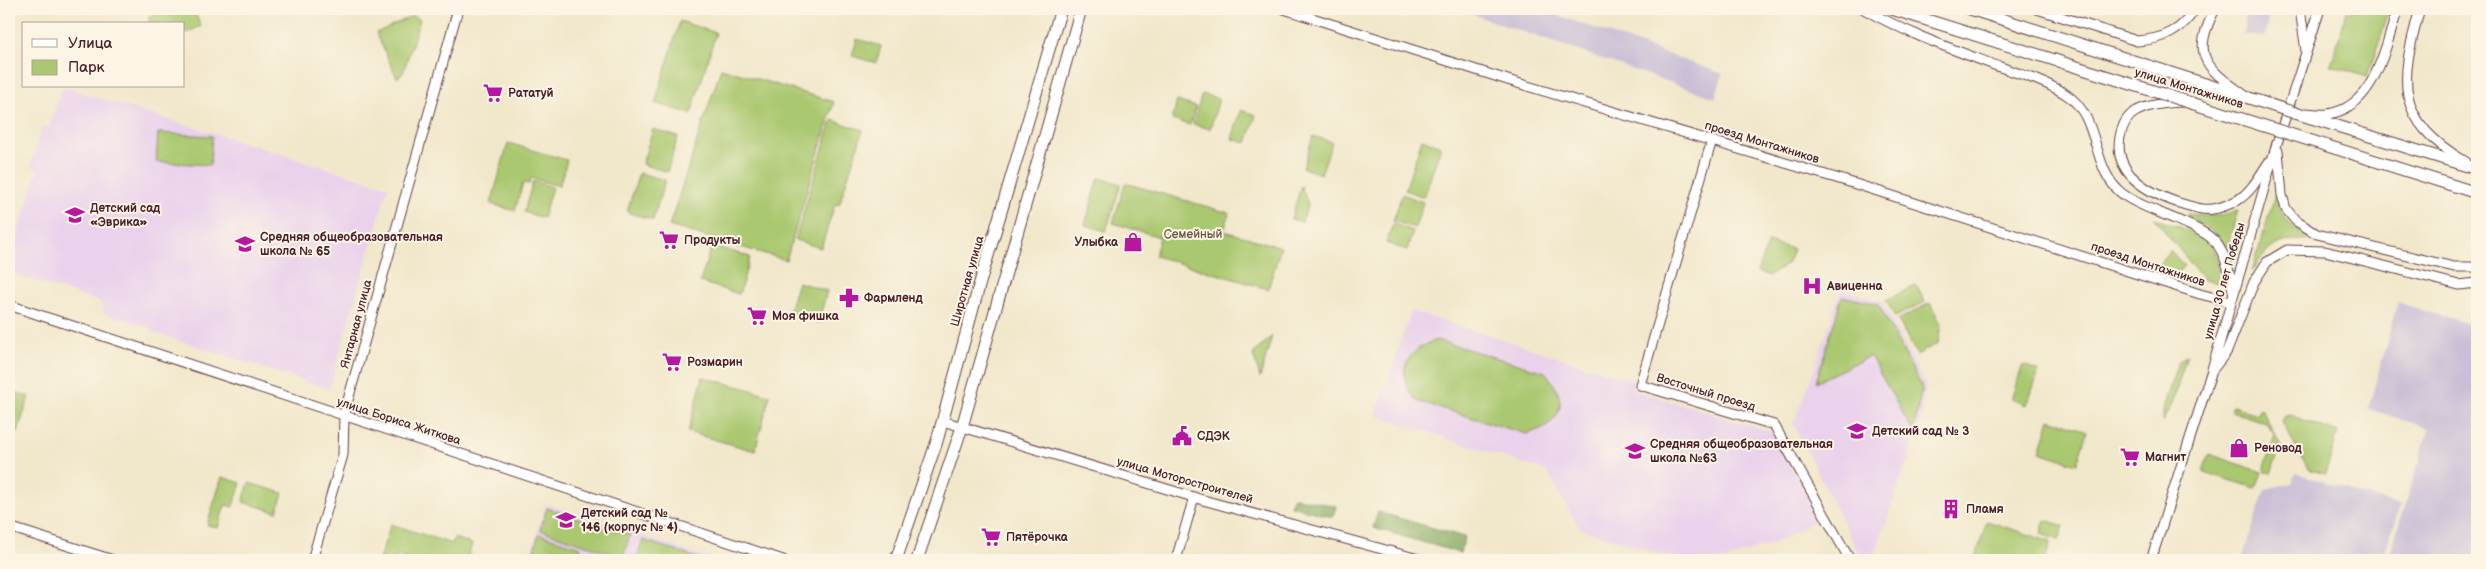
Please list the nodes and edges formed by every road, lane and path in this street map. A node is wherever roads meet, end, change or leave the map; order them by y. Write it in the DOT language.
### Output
graph roads {
  1 [pos="458,9"];
  2 [pos="1061,9"];
  3 [pos="1081,9"];
  4 [pos="1284,9"];
  5 [pos="1864,9"];
  6 [pos="1892,9"];
  7 [pos="1970,9"];
  8 [pos="2037,9"];
  9 [pos="2195,9"];
  10 [pos="2215,9"];
  11 [pos="2300,9"];
  12 [pos="2320,9"];
  13 [pos="2398,9"];
  14 [pos="2420,9"];
  15 [pos="2306,55"];
  16 [pos="2249,98"];
  17 [pos="2184,102"];
  18 [pos="1033,104"];
  19 [pos="1052,110"];
  20 [pos="2295,113"];
  21 [pos="1712,140"];
  22 [pos="2277,144"];
  23 [pos="1020,149"];
  24 [pos="1039,155"];
  25 [pos="2274,156"];
  26 [pos="2477,169"];
  27 [pos="2477,193"];
  28 [pos="2477,267"];
  29 [pos="2477,283"];
  30 [pos="2232,298"];
  31 [pos="9,305"];
  32 [pos="2211,372"];
  33 [pos="344,416"];
  34 [pos="943,421"];
  35 [pos="962,427"];
  36 [pos="1194,497"];
  37 [pos="9,527"];
  38 [pos="110,560"];
  39 [pos="312,560"];
  40 [pos="783,560"];
  41 [pos="896,560"];
  42 [pos="917,560"];
  43 [pos="1176,560"];
  44 [pos="1422,560"];
  45 [pos="1850,560"];
  46 [pos="2151,560"];
  1 -- 33 [label="street, Янтарная улица"];
  2 -- 18 [label="main road, Широтная улица"];
  3 -- 19 [label="main road"];
  4 -- 21 [label="street, проезд Монтажников"];
  5 -- 30 [label="street"];
  6 -- 17 [label="main road, улица Монтажников, bridge"];
  7 -- 16 [label="main road, улица Монтажников"];
  8 -- 9 [label="street"];
  10 -- 16 [label="street"];
  11 -- 15 [label="street"];
  12 -- 15 [label="street, улица 30 лет Победы"];
  13 -- 20 [label="street"];
  14 -- 26 [label="street"];
  15 -- 22 [label="street, улица 30 лет Победы"];
  16 -- 20 [label="main road, улица Монтажников, bridge"];
  17 -- 25 [label="street"];
  17 -- 27 [label="main road, улица Монтажников, bridge"];
  18 -- 19 [label="main road"];
  18 -- 23 [label="main road, Широтная улица"];
  19 -- 24 [label="main road"];
  20 -- 26 [label="main road, улица Монтажников"];
  21 -- 30 [label="street, проезд Монтажников"];
  21 -- 45 [label="street, Восточный проезд"];
  22 -- 25 [label="street, улица 30 лет Победы"];
  22 -- 28 [label="street"];
  23 -- 24 [label="main road"];
  23 -- 34 [label="main road, Широтная улица"];
  24 -- 35 [label="main road"];
  25 -- 30 [label="street, улица 30 лет Победы"];
  29 -- 32 [label="street"];
  30 -- 32 [label="street, улица 30 лет Победы"];
  31 -- 33 [label="street, улица Бориса Житкова"];
  32 -- 46 [label="street, улица 30 лет Победы"];
  33 -- 39 [label="street, Янтарная улица"];
  33 -- 40 [label="street, улица Бориса Житкова"];
  34 -- 35 [label="street, улица Моторостроителей"];
  34 -- 41 [label="main road, Широтная улица"];
  35 -- 36 [label="street, улица Моторостроителей"];
  35 -- 42 [label="main road"];
  36 -- 43 [label="street"];
  36 -- 44 [label="street, улица Моторостроителей"];
  37 -- 38 [label="street"];
}
